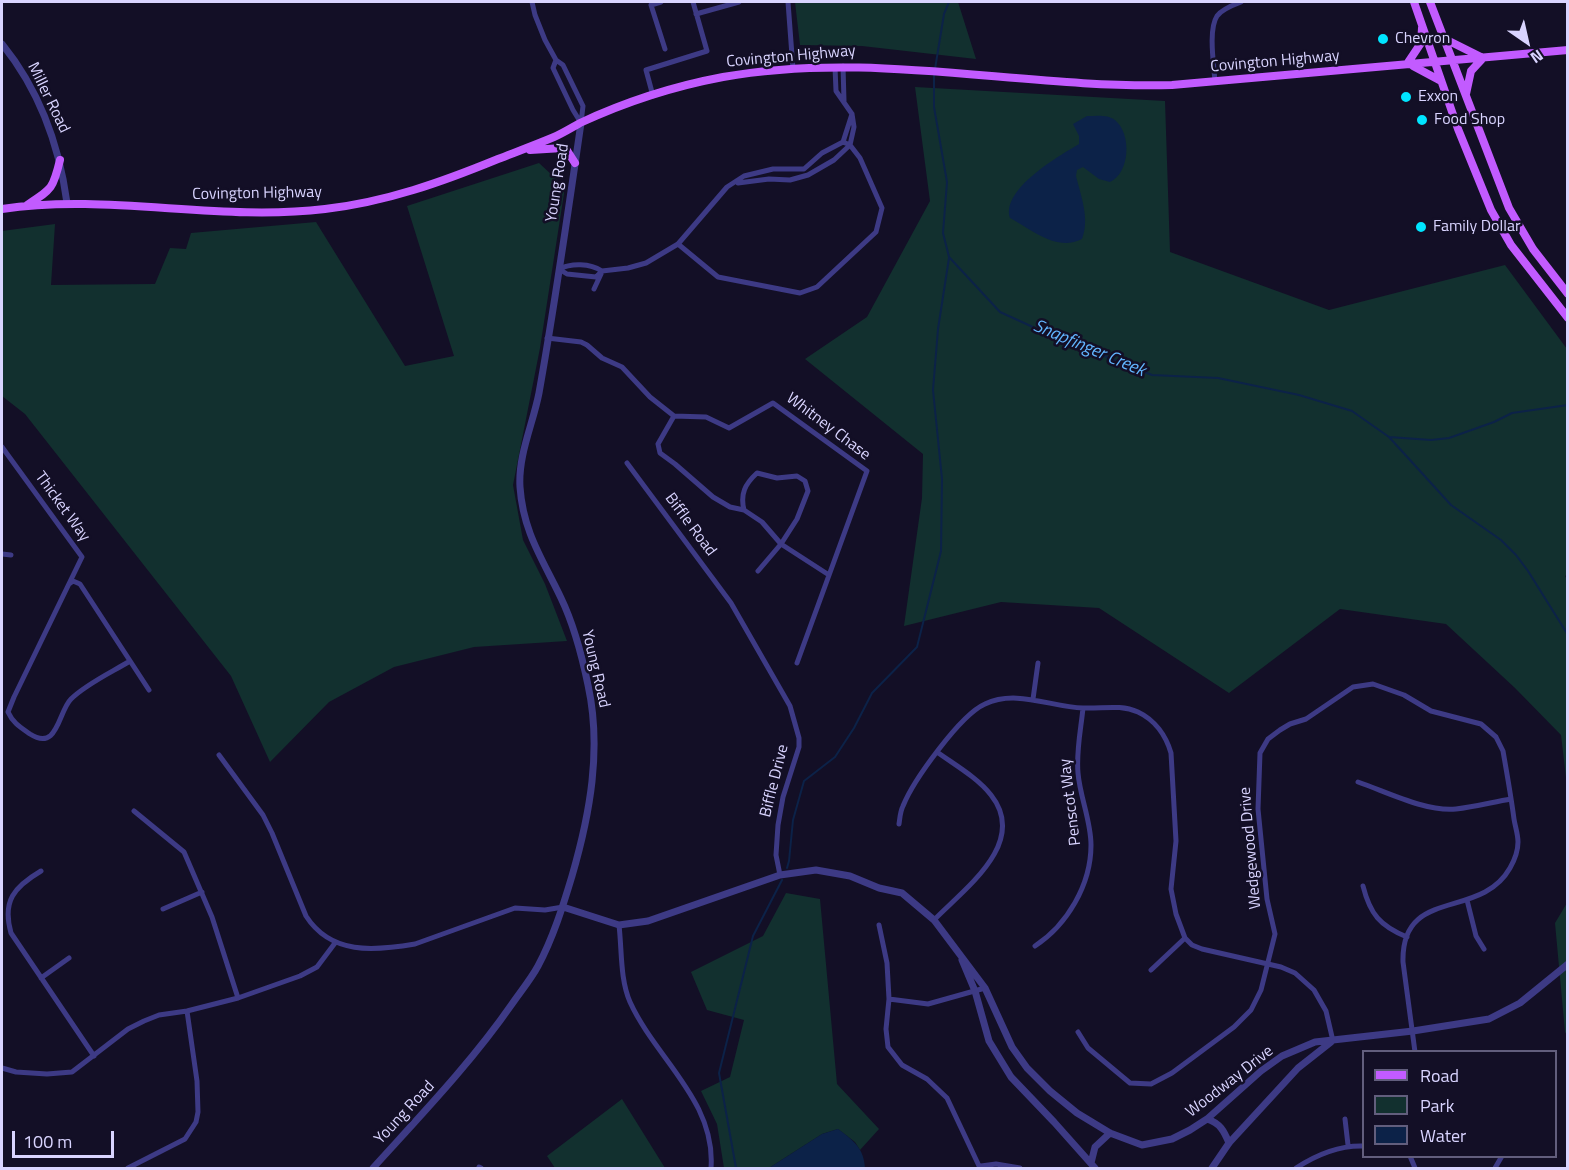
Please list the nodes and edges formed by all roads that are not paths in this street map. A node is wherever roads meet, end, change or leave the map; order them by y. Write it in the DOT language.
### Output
graph roads {
  1 [pos="532,2"];
  2 [pos="661,2"];
  3 [pos="693,2"];
  4 [pos="739,2"];
  5 [pos="788,2"];
  6 [pos="1241,2"];
  7 [pos="1414,2"];
  8 [pos="1430,2"];
  9 [pos="696,14"];
  10 [pos="1423,24"];
  11 [pos="1443,38"];
  12 [pos="2,44"];
  13 [pos="665,49"];
  14 [pos="1568,50"];
  15 [pos="1483,58"];
  16 [pos="556,60"];
  17 [pos="1452,61"];
  18 [pos="1434,62"];
  19 [pos="1407,64"];
  20 [pos="839,66"];
  21 [pos="793,69"];
  22 [pos="1441,81"];
  23 [pos="1215,82"];
  24 [pos="653,96"];
  25 [pos="1466,97"];
  26 [pos="852,114"];
  27 [pos="581,123"];
  28 [pos="843,142"];
  29 [pos="850,145"];
  30 [pos="528,147"];
  31 [pos="60,160"];
  32 [pos="575,163"];
  33 [pos="736,183"];
  34 [pos="67,203"];
  35 [pos="25,207"];
  36 [pos="2,209"];
  37 [pos="678,244"];
  38 [pos="582,266"];
  39 [pos="559,269"];
  40 [pos="602,271"];
  41 [pos="581,275"];
  42 [pos="594,289"];
  43 [pos="1568,294"];
  44 [pos="1568,318"];
  45 [pos="547,338"];
  46 [pos="674,416"];
  47 [pos="2,447"];
  48 [pos="627,463"];
  49 [pos="744,510"];
  50 [pos="781,544"];
  51 [pos="2,554"];
  52 [pos="11,555"];
  53 [pos="758,571"];
  54 [pos="829,575"];
  55 [pos="68,586"];
  56 [pos="731,603"];
  57 [pos="130,661"];
  58 [pos="797,663"];
  59 [pos="1038,663"];
  60 [pos="149,690"];
  61 [pos="1033,699"];
  62 [pos="1083,708"];
  63 [pos="937,752"];
  64 [pos="219,755"];
  65 [pos="1358,783"];
  66 [pos="1511,799"];
  67 [pos="134,811"];
  68 [pos="899,824"];
  69 [pos="41,872"];
  70 [pos="780,875"];
  71 [pos="1364,886"];
  72 [pos="202,892"];
  73 [pos="1467,900"];
  74 [pos="563,908"];
  75 [pos="163,909"];
  76 [pos="934,920"];
  77 [pos="619,925"];
  78 [pos="879,925"];
  79 [pos="1407,937"];
  80 [pos="1185,938"];
  81 [pos="335,943"];
  82 [pos="956,946"];
  83 [pos="1035,946"];
  84 [pos="1484,949"];
  85 [pos="69,958"];
  86 [pos="1267,964"];
  87 [pos="1568,964"];
  88 [pos="1151,970"];
  89 [pos="41,978"];
  90 [pos="985,988"];
  91 [pos="975,991"];
  92 [pos="238,998"];
  93 [pos="889,999"];
  94 [pos="187,1011"];
  95 [pos="1413,1031"];
  96 [pos="1078,1032"];
  97 [pos="1333,1041"];
  98 [pos="1414,1050"];
  99 [pos="94,1056"];
  100 [pos="2,1068"];
  101 [pos="1207,1119"];
  102 [pos="1345,1119"];
  103 [pos="1110,1133"];
  104 [pos="1229,1143"];
  105 [pos="1347,1145"];
  106 [pos="1362,1146"];
  107 [pos="1093,1166"];
  108 [pos="980,1167"];
  109 [pos="128,1168"];
  110 [pos="373,1168"];
  111 [pos="711,1168"];
  112 [pos="1020,1168"];
  113 [pos="1212,1168"];
  114 [pos="1296,1168"];
  1 -- 16 [label="street"];
  2 -- 13 [label="street"];
  3 -- 9 [label="street"];
  4 -- 9 [label="street"];
  5 -- 21 [label="street"];
  6 -- 23 [label="street"];
  7 -- 10 [label="main road"];
  8 -- 11 [label="main road"];
  9 -- 24 [label="street"];
  10 -- 18 [label="main road"];
  10 -- 19 [label="main road"];
  11 -- 15 [label="main road"];
  11 -- 17 [label="main road"];
  12 -- 31 [label="street, Miller Road"];
  14 -- 15 [label="main road, Covington Highway"];
  15 -- 17 [label="main road, Covington Highway"];
  15 -- 25 [label="main road"];
  16 -- 27 [label="street"];
  16 -- 27 [label="street"];
  17 -- 18 [label="main road, Covington Highway"];
  17 -- 25 [label="main road"];
  18 -- 19 [label="main road, Covington Highway"];
  18 -- 22 [label="main road"];
  19 -- 22 [label="main road"];
  19 -- 23 [label="main road, Covington Highway"];
  20 -- 21 [label="main road, Covington Highway"];
  20 -- 23 [label="main road, Covington Highway"];
  20 -- 26 [label="street"];
  21 -- 24 [label="main road, Covington Highway"];
  22 -- 44 [label="main road"];
  24 -- 27 [label="main road, Covington Highway"];
  25 -- 43 [label="main road"];
  26 -- 28 [label="street"];
  26 -- 29 [label="street"];
  27 -- 30 [label="main road, Covington Highway"];
  27 -- 32 [label="street, Young Road"];
  28 -- 29 [label="street"];
  28 -- 33 [label="street"];
  29 -- 33 [label="street"];
  29 -- 37 [label="street"];
  30 -- 32 [label="main road"];
  30 -- 34 [label="main road, Covington Highway"];
  31 -- 34 [label="street, Miller Road"];
  31 -- 35 [label="main road"];
  32 -- 39 [label="street, Young Road"];
  33 -- 37 [label="street"];
  34 -- 35 [label="main road, Covington Highway"];
  35 -- 36 [label="main road, Covington Highway"];
  37 -- 40 [label="street"];
  38 -- 39 [label="street"];
  38 -- 40 [label="street"];
  38 -- 41 [label="street"];
  39 -- 41 [label="street"];
  39 -- 45 [label="street, Young Road"];
  40 -- 41 [label="street"];
  40 -- 42 [label="street"];
  45 -- 46 [label="street"];
  45 -- 74 [label="street, Young Road"];
  46 -- 49 [label="street"];
  46 -- 54 [label="street, Whitney Chase"];
  47 -- 55 [label="street, Thicket Way"];
  48 -- 56 [label="street, Biffle Road"];
  49 -- 50 [label="street"];
  49 -- 50 [label="street"];
  50 -- 53 [label="street"];
  50 -- 54 [label="street"];
  51 -- 52 [label="street"];
  54 -- 58 [label="street, Whitney Chase"];
  55 -- 57 [label="street"];
  55 -- 57 [label="street, Thicket Way"];
  56 -- 70 [label="street, Biffle Drive"];
  57 -- 60 [label="street"];
  59 -- 61 [label="street"];
  61 -- 62 [label="street"];
  61 -- 63 [label="street"];
  62 -- 80 [label="street"];
  62 -- 83 [label="street, Penscot Way"];
  63 -- 68 [label="street"];
  63 -- 76 [label="street"];
  64 -- 81 [label="street"];
  65 -- 66 [label="street"];
  66 -- 73 [label="street, Wedgewood Drive"];
  66 -- 86 [label="street, Wedgewood Drive"];
  67 -- 72 [label="street"];
  69 -- 89 [label="street"];
  70 -- 76 [label="street"];
  70 -- 77 [label="street"];
  71 -- 79 [label="street"];
  72 -- 75 [label="street"];
  72 -- 92 [label="street"];
  73 -- 79 [label="street, Wedgewood Drive"];
  73 -- 84 [label="street"];
  74 -- 77 [label="street"];
  74 -- 81 [label="street"];
  74 -- 110 [label="street, Young Road"];
  76 -- 82 [label="street"];
  77 -- 111 [label="street"];
  78 -- 93 [label="street"];
  79 -- 95 [label="street"];
  80 -- 86 [label="street"];
  80 -- 88 [label="street"];
  81 -- 92 [label="street"];
  82 -- 90 [label="street"];
  82 -- 91 [label="street"];
  85 -- 89 [label="street"];
  86 -- 96 [label="street, Wedgewood Drive"];
  86 -- 97 [label="street"];
  87 -- 95 [label="street, Woodway Drive"];
  89 -- 99 [label="street"];
  90 -- 91 [label="street"];
  90 -- 103 [label="street"];
  91 -- 93 [label="street"];
  91 -- 107 [label="street"];
  92 -- 94 [label="street"];
  93 -- 108 [label="street"];
  94 -- 99 [label="street"];
  94 -- 109 [label="street"];
  95 -- 97 [label="street, Woodway Drive"];
  95 -- 98 [label="street"];
  97 -- 101 [label="street, Woodway Drive"];
  97 -- 104 [label="street, Woodway Drive"];
  99 -- 100 [label="street"];
  101 -- 103 [label="street, Woodway Drive"];
  101 -- 104 [label="street"];
  102 -- 105 [label="street"];
  103 -- 107 [label="street"];
  104 -- 113 [label="street, Woodway Drive"];
  105 -- 106 [label="street"];
  105 -- 114 [label="street"];
  108 -- 112 [label="street"];
}
